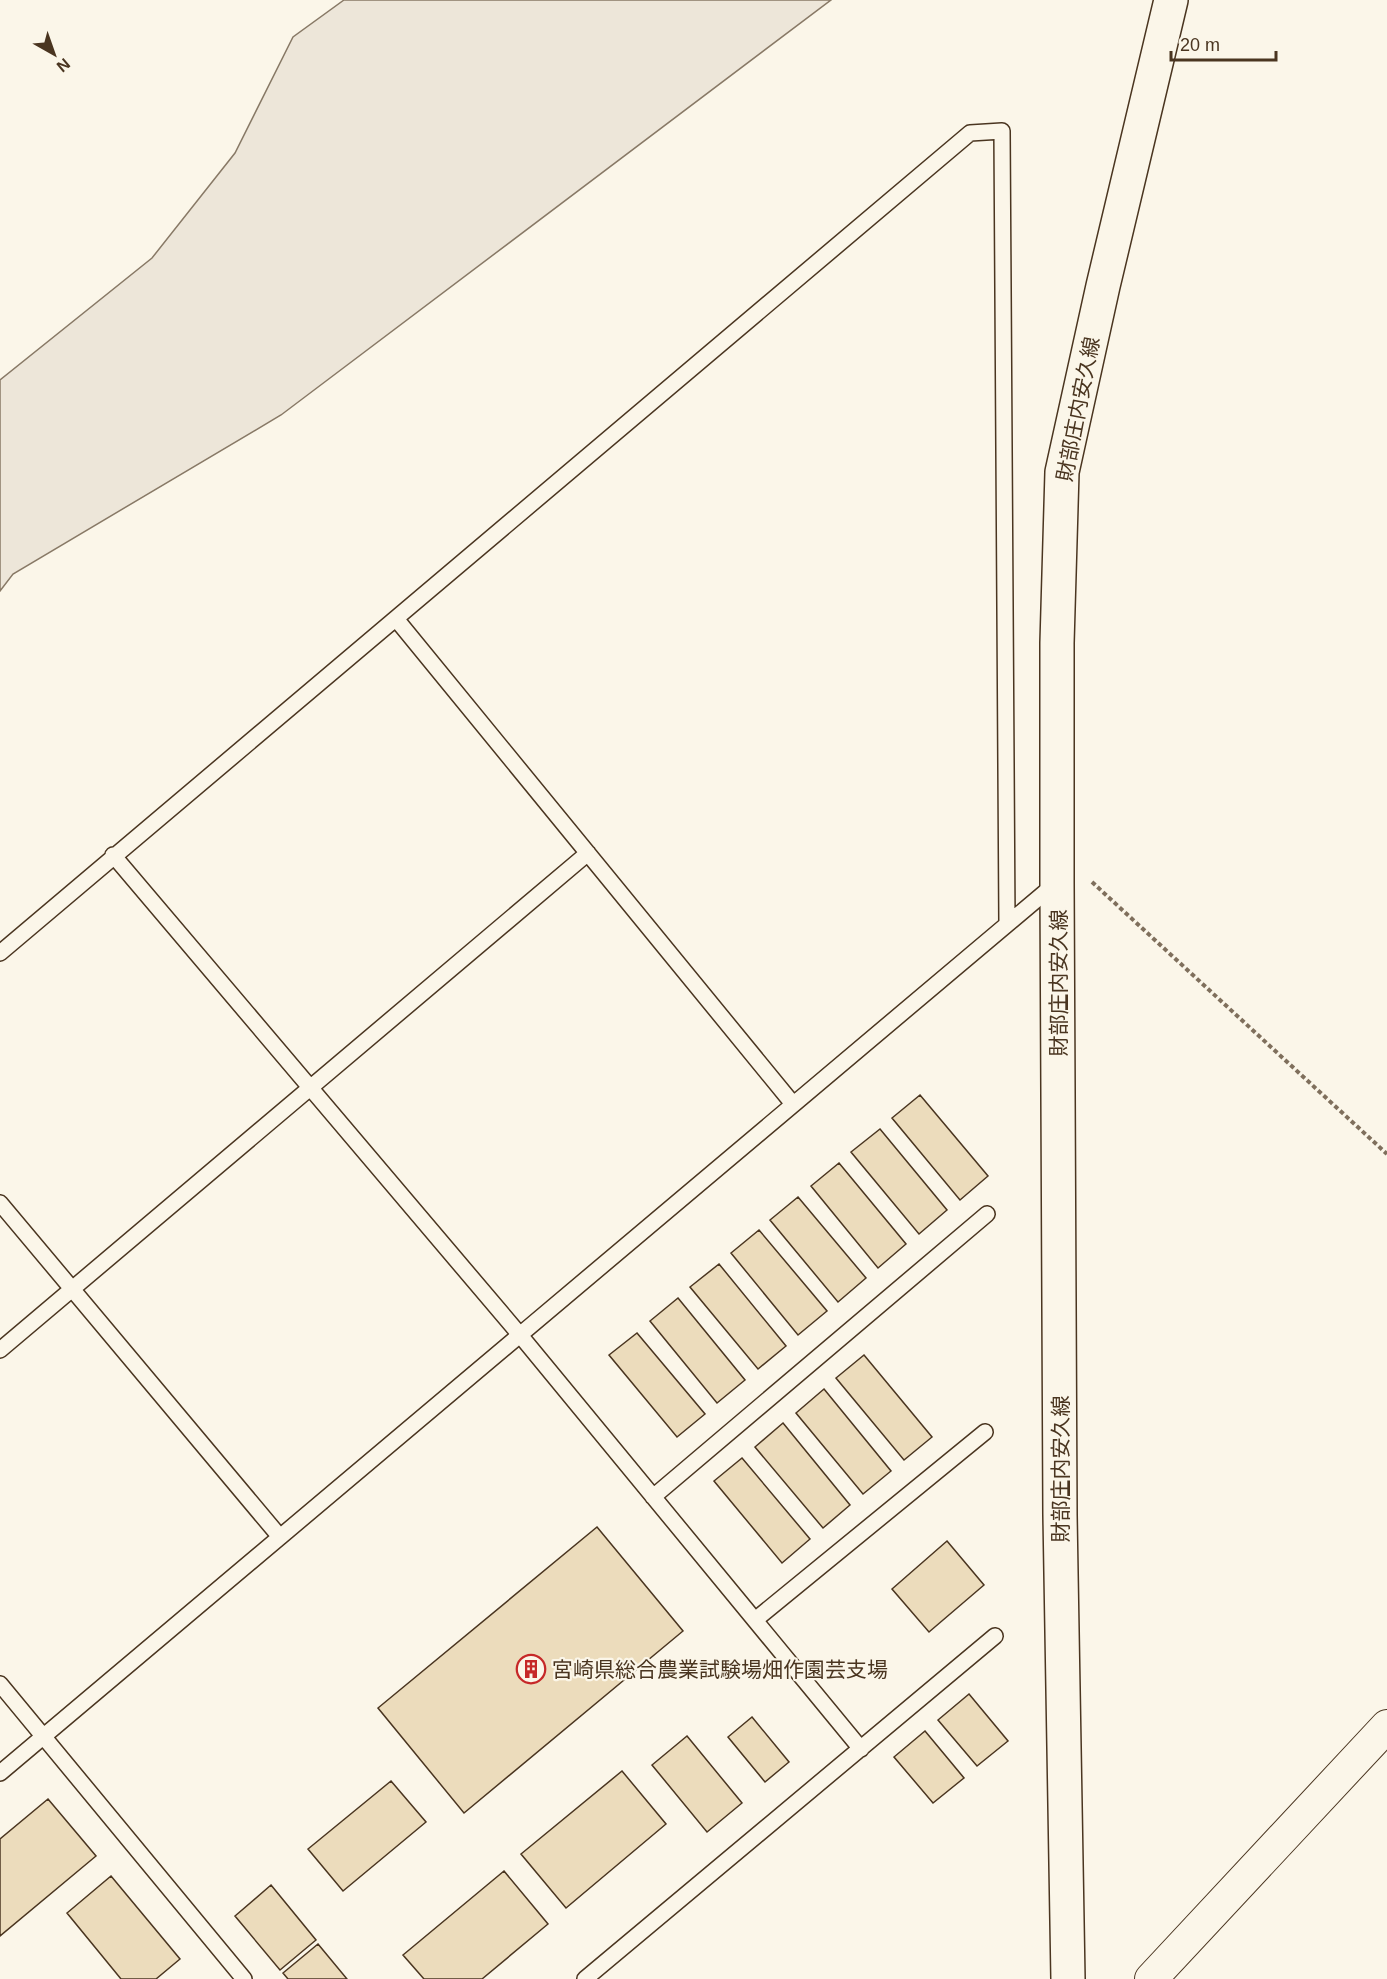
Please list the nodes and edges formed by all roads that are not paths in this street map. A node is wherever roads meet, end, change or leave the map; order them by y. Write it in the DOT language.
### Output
graph roads {
  1 [pos="1171,0"];
  2 [pos="397,620"];
  3 [pos="588,853"];
  4 [pos="113,855"];
  5 [pos="1057,882"];
  6 [pos="1007,924"];
  7 [pos="0,953"];
  8 [pos="310,1088"];
  9 [pos="793,1104"];
  10 [pos="0,1203"];
  11 [pos="987,1214"];
  12 [pos="72,1289"];
  13 [pos="520,1335"];
  14 [pos="0,1350"];
  15 [pos="984,1432"];
  16 [pos="653,1497"];
  17 [pos="280,1537"];
  18 [pos="755,1620"];
  19 [pos="995,1636"];
  20 [pos="0,1683"];
  21 [pos="1387,1726"];
  22 [pos="44,1736"];
  23 [pos="861,1749"];
  24 [pos="0,1773"];
  25 [pos="243,1979"];
  26 [pos="585,1979"];
  27 [pos="1068,1979"];
  28 [pos="1151,1979"];
  1 -- 5 [label="main road, 財部庄内安久線"];
  2 -- 3 [label="lane"];
  2 -- 4 [label="lane"];
  2 -- 6 [label="lane"];
  3 -- 8 [label="lane"];
  3 -- 9 [label="lane"];
  4 -- 7 [label="lane"];
  4 -- 8 [label="lane"];
  5 -- 6 [label="lane"];
  5 -- 27 [label="main road, 財部庄内安久線"];
  6 -- 9 [label="lane"];
  8 -- 12 [label="lane"];
  8 -- 13 [label="lane"];
  9 -- 13 [label="lane"];
  10 -- 12 [label="lane"];
  11 -- 16 [label="lane"];
  12 -- 14 [label="lane"];
  12 -- 17 [label="lane"];
  13 -- 16 [label="lane"];
  13 -- 17 [label="lane"];
  15 -- 18 [label="lane"];
  16 -- 18 [label="lane"];
  17 -- 22 [label="lane"];
  18 -- 23 [label="lane"];
  19 -- 23 [label="lane"];
  20 -- 22 [label="lane"];
  21 -- 28 [label="street"];
  22 -- 24 [label="lane"];
  22 -- 25 [label="lane"];
  23 -- 26 [label="lane"];
}
